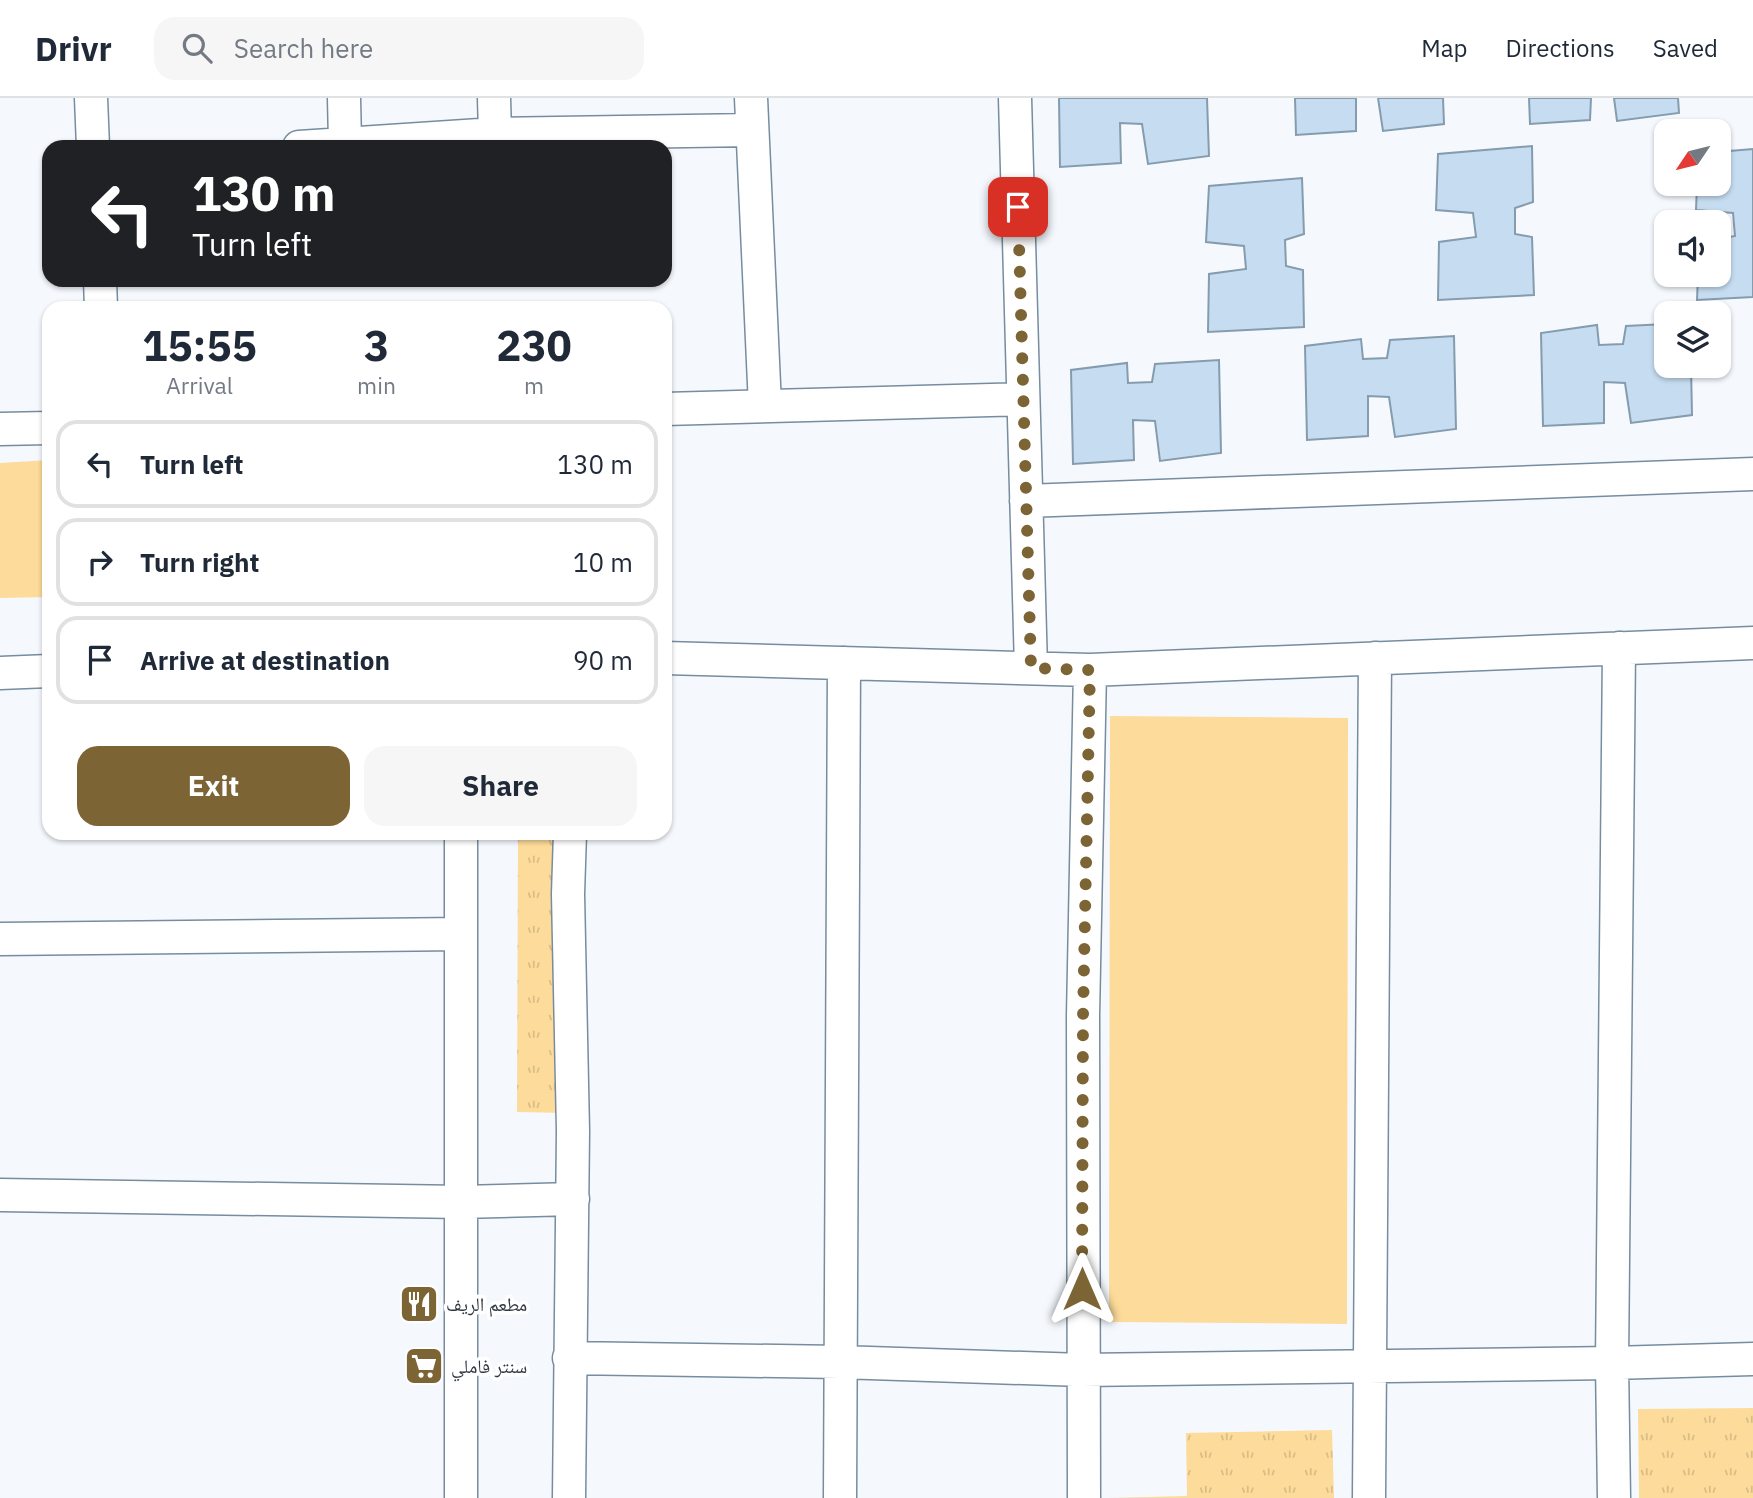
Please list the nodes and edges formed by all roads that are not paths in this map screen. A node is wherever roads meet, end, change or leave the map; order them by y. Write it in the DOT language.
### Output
graph roads {
  1 [pos="91,98"];
  2 [pos="344,98"];
  3 [pos="494,98"];
  4 [pos="751,98"];
  5 [pos="1015,98"];
  6 [pos="752,130"];
  7 [pos="495,134"];
  8 [pos="93,140"];
  9 [pos="345,140"];
  10 [pos="395,140"];
  11 [pos="1023,399"];
  12 [pos="765,407"];
  13 [pos="672,410"];
  14 [pos="42,428"];
  15 [pos="0,429"];
  16 [pos="1753,474"];
  17 [pos="1026,501"];
  18 [pos="1753,643"];
  19 [pos="1619,648"];
  20 [pos="672,658"];
  21 [pos="1375,658"];
  22 [pos="844,663"];
  23 [pos="1031,668"];
  24 [pos="1090,670"];
  25 [pos="42,671"];
  26 [pos="0,673"];
  27 [pos="461,840"];
  28 [pos="570,840"];
  29 [pos="461,934"];
  30 [pos="0,939"];
  31 [pos="0,1195"];
  32 [pos="573,1199"];
  33 [pos="462,1202"];
  34 [pos="569,1358"];
  35 [pos="1753,1359"];
  36 [pos="840,1362"];
  37 [pos="1612,1363"];
  38 [pos="1371,1367"];
  39 [pos="1082,1370"];
  40 [pos="461,1498"];
  41 [pos="569,1498"];
  42 [pos="840,1498"];
  43 [pos="1084,1498"];
  44 [pos="1369,1498"];
  45 [pos="1614,1498"];
  1 -- 8 [label="street"];
  2 -- 9 [label="street"];
  3 -- 7 [label="street"];
  4 -- 6 [label="street"];
  5 -- 11 [label="street"];
  6 -- 7 [label="street"];
  6 -- 12 [label="street"];
  7 -- 10 [label="street"];
  11 -- 12 [label="street"];
  11 -- 17 [label="street"];
  12 -- 13 [label="street"];
  14 -- 15 [label="street"];
  16 -- 17 [label="street"];
  17 -- 23 [label="street"];
  18 -- 19 [label="street"];
  19 -- 21 [label="street"];
  19 -- 37 [label="street"];
  20 -- 22 [label="street"];
  21 -- 24 [label="street"];
  21 -- 38 [label="street"];
  22 -- 23 [label="street"];
  22 -- 36 [label="street"];
  23 -- 24 [label="street"];
  24 -- 39 [label="street"];
  25 -- 26 [label="street"];
  27 -- 29 [label="street"];
  28 -- 32 [label="street"];
  29 -- 30 [label="street"];
  29 -- 33 [label="street"];
  31 -- 33 [label="street"];
  32 -- 33 [label="street"];
  32 -- 34 [label="street"];
  33 -- 40 [label="street"];
  34 -- 36 [label="street"];
  34 -- 41 [label="street"];
  35 -- 37 [label="street"];
  36 -- 39 [label="street"];
  36 -- 42 [label="street"];
  37 -- 38 [label="street"];
  37 -- 45 [label="street"];
  38 -- 39 [label="street"];
  38 -- 44 [label="street"];
  39 -- 43 [label="street"];
}
